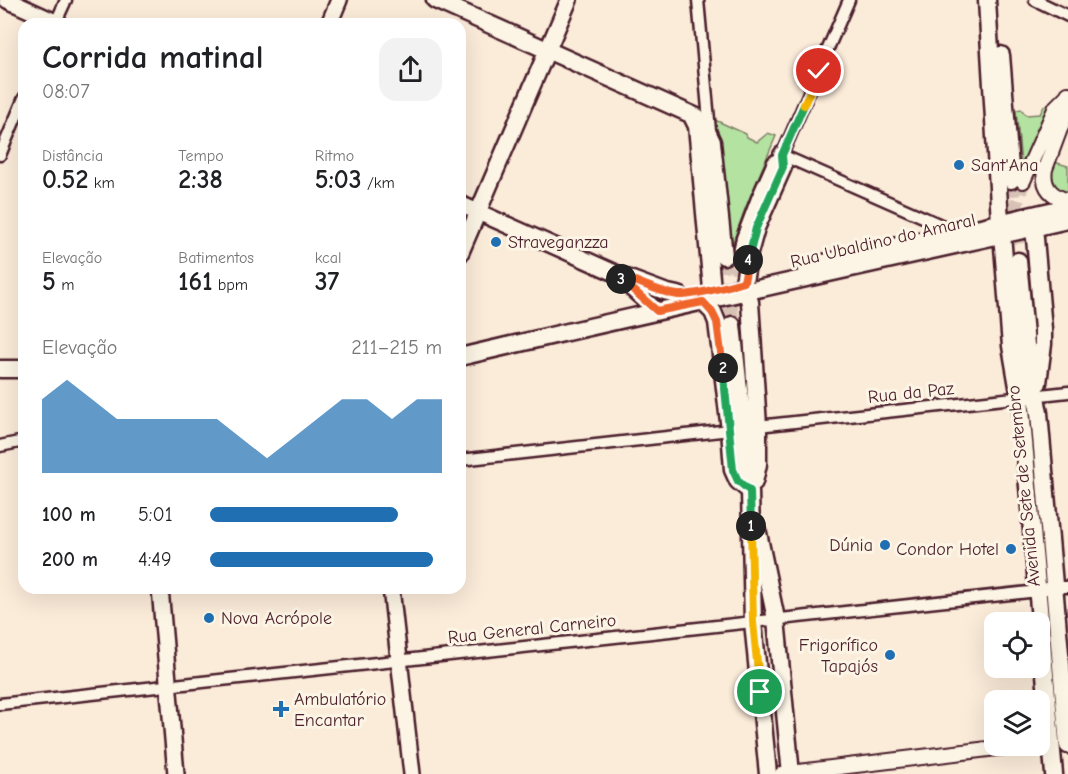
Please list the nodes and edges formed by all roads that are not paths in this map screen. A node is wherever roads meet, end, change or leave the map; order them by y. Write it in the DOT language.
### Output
graph roads {
  1 [pos="7,0"];
  2 [pos="66,0"];
  3 [pos="339,0"];
  4 [pos="435,0"];
  5 [pos="569,0"];
  6 [pos="698,0"];
  7 [pos="849,0"];
  8 [pos="987,0"];
  9 [pos="992,0"];
  10 [pos="1035,0"];
  11 [pos="1068,16"];
  12 [pos="44,18"];
  13 [pos="59,18"];
  14 [pos="332,18"];
  15 [pos="548,50"];
  16 [pos="1068,94"];
  17 [pos="707,100"];
  18 [pos="18,112"];
  19 [pos="693,115"];
  20 [pos="712,142"];
  21 [pos="0,154"];
  22 [pos="782,155"];
  23 [pos="1017,180"];
  24 [pos="1068,201"];
  25 [pos="466,207"];
  26 [pos="1068,207"];
  27 [pos="479,212"];
  28 [pos="918,215"];
  29 [pos="1068,220"];
  30 [pos="1001,228"];
  31 [pos="1034,228"];
  32 [pos="957,232"];
  33 [pos="921,240"];
  34 [pos="466,241"];
  35 [pos="731,256"];
  36 [pos="1018,261"];
  37 [pos="615,273"];
  38 [pos="745,287"];
  39 [pos="680,295"];
  40 [pos="708,295"];
  41 [pos="657,311"];
  42 [pos="732,326"];
  43 [pos="466,356"];
  44 [pos="0,369"];
  45 [pos="18,369"];
  46 [pos="1068,392"];
  47 [pos="1029,397"];
  48 [pos="758,426"];
  49 [pos="730,430"];
  50 [pos="18,442"];
  51 [pos="0,446"];
  52 [pos="466,459"];
  53 [pos="750,491"];
  54 [pos="1053,588"];
  55 [pos="160,594"];
  56 [pos="392,594"];
  57 [pos="776,619"];
  58 [pos="753,622"];
  59 [pos="399,660"];
  60 [pos="168,686"];
  61 [pos="0,704"];
  62 [pos="1056,739"];
  63 [pos="1068,745"];
  64 [pos="984,750"];
  65 [pos="176,774"];
  66 [pos="412,774"];
  67 [pos="768,774"];
  68 [pos="788,774"];
  69 [pos="1054,774"];
  1 -- 12 [label="main road"];
  2 -- 13 [label="street"];
  3 -- 14 [label="main road"];
  4 -- 15 [label="main road"];
  5 -- 15 [label="main road"];
  6 -- 17 [label="street"];
  7 -- 22 [label="street"];
  8 -- 30 [label="main road"];
  9 -- 23 [label="main road"];
  10 -- 11 [label="street"];
  15 -- 19 [label="main road"];
  15 -- 27 [label="main road"];
  16 -- 23 [label="street"];
  16 -- 24 [label="street"];
  17 -- 19 [label="street"];
  17 -- 20 [label="street"];
  18 -- 21 [label="street"];
  19 -- 20 [label="main road"];
  19 -- 40 [label="main road"];
  20 -- 35 [label="main road"];
  22 -- 28 [label="street"];
  22 -- 35 [label="street"];
  22 -- 38 [label="main road"];
  25 -- 27 [label="main road"];
  26 -- 30 [label="main road, Rua Ubaldino do Amaral"];
  27 -- 34 [label="main road"];
  27 -- 37 [label="main road"];
  28 -- 32 [label="street"];
  28 -- 33 [label="street"];
  29 -- 31 [label="main road, Rua Ubaldino do Amaral"];
  30 -- 31 [label="main road, Rua Ubaldino do Amaral"];
  30 -- 32 [label="main road, Rua Ubaldino do Amaral"];
  30 -- 38 [label="main road, Rua Ubaldino do Amaral"];
  30 -- 47 [label="main road"];
  31 -- 47 [label="main road"];
  32 -- 33 [label="main road, Rua Ubaldino do Amaral"];
  33 -- 38 [label="main road, Rua Ubaldino do Amaral"];
  36 -- 47 [label="main road, Avenida Sete de Setembro"];
  37 -- 39 [label="main road"];
  37 -- 41 [label="main road"];
  38 -- 40 [label="main road, Rua Ubaldino do Amaral"];
  38 -- 48 [label="main road"];
  39 -- 40 [label="main road, Rua Ubaldino do Amaral"];
  40 -- 41 [label="main road, Rua Ubaldino do Amaral"];
  40 -- 49 [label="main road"];
  41 -- 43 [label="main road, Rua Ubaldino do Amaral"];
  42 -- 53 [label="main road"];
  44 -- 45 [label="main road"];
  46 -- 47 [label="street, Rua da Paz"];
  47 -- 48 [label="street, Rua da Paz"];
  47 -- 54 [label="main road, Avenida Sete de Setembro"];
  48 -- 53 [label="main road"];
  49 -- 52 [label="street"];
  49 -- 53 [label="main road"];
  50 -- 51 [label="street"];
  53 -- 57 [label="main road"];
  53 -- 58 [label="main road"];
  54 -- 57 [label="street, Rua General Carneiro"];
  54 -- 62 [label="main road, Avenida Sete de Setembro"];
  55 -- 60 [label="main road"];
  56 -- 59 [label="main road"];
  57 -- 58 [label="street, Rua General Carneiro"];
  57 -- 68 [label="main road"];
  58 -- 59 [label="street, Rua General Carneiro"];
  58 -- 67 [label="main road"];
  59 -- 60 [label="street, Rua General Carneiro"];
  59 -- 66 [label="main road"];
  60 -- 61 [label="street, Rua General Carneiro"];
  60 -- 65 [label="main road"];
  62 -- 63 [label="main road, Avenida Sete de Setembro"];
  62 -- 69 [label="main road, Avenida Sete de Setembro"];
  64 -- 68 [label="street"];
}
